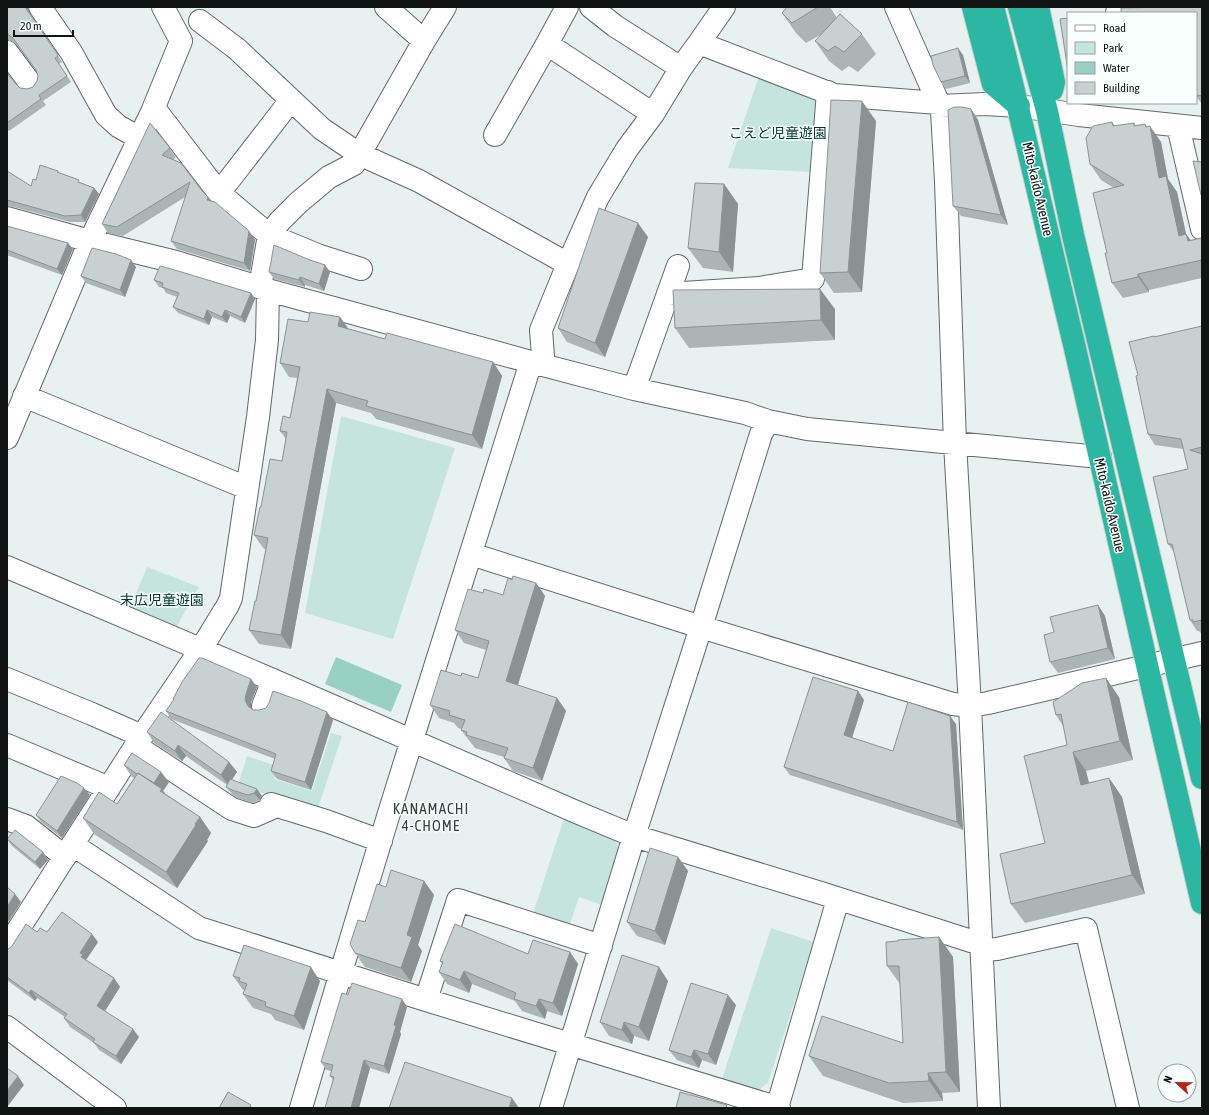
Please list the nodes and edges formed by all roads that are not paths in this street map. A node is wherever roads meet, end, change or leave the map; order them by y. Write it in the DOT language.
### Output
graph roads {
  1 [pos="40,7"];
  2 [pos="163,7"];
  3 [pos="386,7"];
  4 [pos="445,7"];
  5 [pos="567,7"];
  6 [pos="591,7"];
  7 [pos="724,7"];
  8 [pos="896,7"];
  9 [pos="973,7"];
  10 [pos="993,7"];
  11 [pos="1019,7"];
  12 [pos="1038,7"];
  13 [pos="205,14"];
  14 [pos="181,41"];
  15 [pos="424,41"];
  16 [pos="699,43"];
  17 [pos="547,44"];
  18 [pos="7,52"];
  19 [pos="681,68"];
  20 [pos="30,83"];
  21 [pos="828,92"];
  22 [pos="291,100"];
  23 [pos="939,105"];
  24 [pos="1019,106"];
  25 [pos="154,108"];
  26 [pos="1101,110"];
  27 [pos="1047,111"];
  28 [pos="653,114"];
  29 [pos="1178,126"];
  30 [pos="1202,128"];
  31 [pos="494,134"];
  32 [pos="139,138"];
  33 [pos="359,154"];
  34 [pos="220,193"];
  35 [pos="7,218"];
  36 [pos="1202,229"];
  37 [pos="269,234"];
  38 [pos="90,241"];
  39 [pos="568,264"];
  40 [pos="678,266"];
  41 [pos="361,269"];
  42 [pos="264,289"];
  43 [pos="668,294"];
  44 [pos="536,363"];
  45 [pos="634,389"];
  46 [pos="24,396"];
  47 [pos="768,421"];
  48 [pos="7,438"];
  49 [pos="955,443"];
  50 [pos="1100,457"];
  51 [pos="247,488"];
  52 [pos="471,554"];
  53 [pos="7,567"];
  54 [pos="701,627"];
  55 [pos="201,649"];
  56 [pos="1202,653"];
  57 [pos="1174,659"];
  58 [pos="1146,666"];
  59 [pos="7,679"];
  60 [pos="273,680"];
  61 [pos="264,706"];
  62 [pos="970,706"];
  63 [pos="411,740"];
  64 [pos="139,741"];
  65 [pos="7,745"];
  66 [pos="1202,778"];
  67 [pos="109,788"];
  68 [pos="7,819"];
  69 [pos="634,836"];
  70 [pos="381,841"];
  71 [pos="69,851"];
  72 [pos="838,899"];
  73 [pos="1202,903"];
  74 [pos="981,945"];
  75 [pos="601,946"];
  76 [pos="7,947"];
  77 [pos="340,973"];
  78 [pos="426,1000"];
  79 [pos="7,1027"];
  80 [pos="570,1044"];
  81 [pos="115,1108"];
  82 [pos="301,1108"];
  83 [pos="551,1108"];
  84 [pos="778,1108"];
  85 [pos="989,1108"];
  86 [pos="1128,1108"];
  1 -- 32 [label="street"];
  2 -- 14 [label="street"];
  3 -- 15 [label="street"];
  4 -- 15 [label="street"];
  5 -- 17 [label="street"];
  6 -- 19 [label="street"];
  7 -- 16 [label="street"];
  8 -- 23 [label="street"];
  9 -- 24 [label="highway"];
  10 -- 24 [label="highway, Mito-kaido Avenue"];
  11 -- 27 [label="highway, Mito-kaido Avenue"];
  12 -- 27 [label="highway, Mito-kaido Avenue"];
  13 -- 14 [label="street"];
  13 -- 22 [label="street"];
  14 -- 25 [label="street"];
  15 -- 33 [label="street"];
  16 -- 19 [label="street"];
  16 -- 21 [label="street"];
  17 -- 28 [label="street"];
  17 -- 31 [label="street"];
  18 -- 20 [label="street"];
  19 -- 28 [label="street"];
  21 -- 23 [label="street"];
  21 -- 43 [label="street"];
  22 -- 33 [label="street"];
  22 -- 34 [label="street"];
  23 -- 24 [label="street"];
  23 -- 49 [label="street"];
  24 -- 27 [label="street"];
  24 -- 50 [label="highway, Mito-kaido Avenue"];
  25 -- 32 [label="street"];
  25 -- 34 [label="street"];
  26 -- 27 [label="street"];
  26 -- 29 [label="street"];
  27 -- 57 [label="highway, Mito-kaido Avenue"];
  28 -- 39 [label="street"];
  29 -- 30 [label="street"];
  29 -- 36 [label="street"];
  32 -- 38 [label="street"];
  33 -- 37 [label="street"];
  33 -- 39 [label="street"];
  34 -- 37 [label="street"];
  35 -- 38 [label="street"];
  37 -- 41 [label="street"];
  37 -- 42 [label="street"];
  38 -- 42 [label="street"];
  38 -- 46 [label="street"];
  39 -- 44 [label="street"];
  40 -- 43 [label="street"];
  42 -- 44 [label="street"];
  42 -- 51 [label="street"];
  43 -- 45 [label="street"];
  44 -- 45 [label="street"];
  44 -- 52 [label="street"];
  45 -- 47 [label="street"];
  46 -- 48 [label="street"];
  46 -- 51 [label="street"];
  47 -- 49 [label="street"];
  47 -- 54 [label="street"];
  49 -- 50 [label="street"];
  49 -- 62 [label="street"];
  50 -- 58 [label="highway, Mito-kaido Avenue"];
  51 -- 55 [label="street"];
  52 -- 54 [label="street"];
  52 -- 63 [label="street"];
  53 -- 55 [label="street"];
  54 -- 62 [label="street"];
  54 -- 69 [label="street"];
  55 -- 60 [label="street"];
  55 -- 64 [label="street"];
  56 -- 57 [label="street"];
  57 -- 58 [label="street"];
  57 -- 66 [label="highway, Mito-kaido Avenue"];
  58 -- 62 [label="street"];
  58 -- 73 [label="highway, Mito-kaido Avenue"];
  59 -- 64 [label="street"];
  60 -- 61 [label="street"];
  60 -- 63 [label="street"];
  62 -- 74 [label="street"];
  63 -- 69 [label="street"];
  63 -- 70 [label="street"];
  64 -- 67 [label="street"];
  64 -- 70 [label="street"];
  65 -- 67 [label="street"];
  67 -- 71 [label="street"];
  68 -- 71 [label="street"];
  69 -- 72 [label="street"];
  69 -- 75 [label="street"];
  70 -- 77 [label="street"];
  71 -- 76 [label="street"];
  71 -- 77 [label="street"];
  72 -- 74 [label="street"];
  72 -- 84 [label="street"];
  74 -- 85 [label="street"];
  74 -- 86 [label="street"];
  75 -- 78 [label="street"];
  75 -- 80 [label="street"];
  77 -- 78 [label="street"];
  77 -- 82 [label="street"];
  78 -- 80 [label="street"];
  79 -- 81 [label="street"];
  80 -- 83 [label="street"];
  80 -- 84 [label="street"];
}
